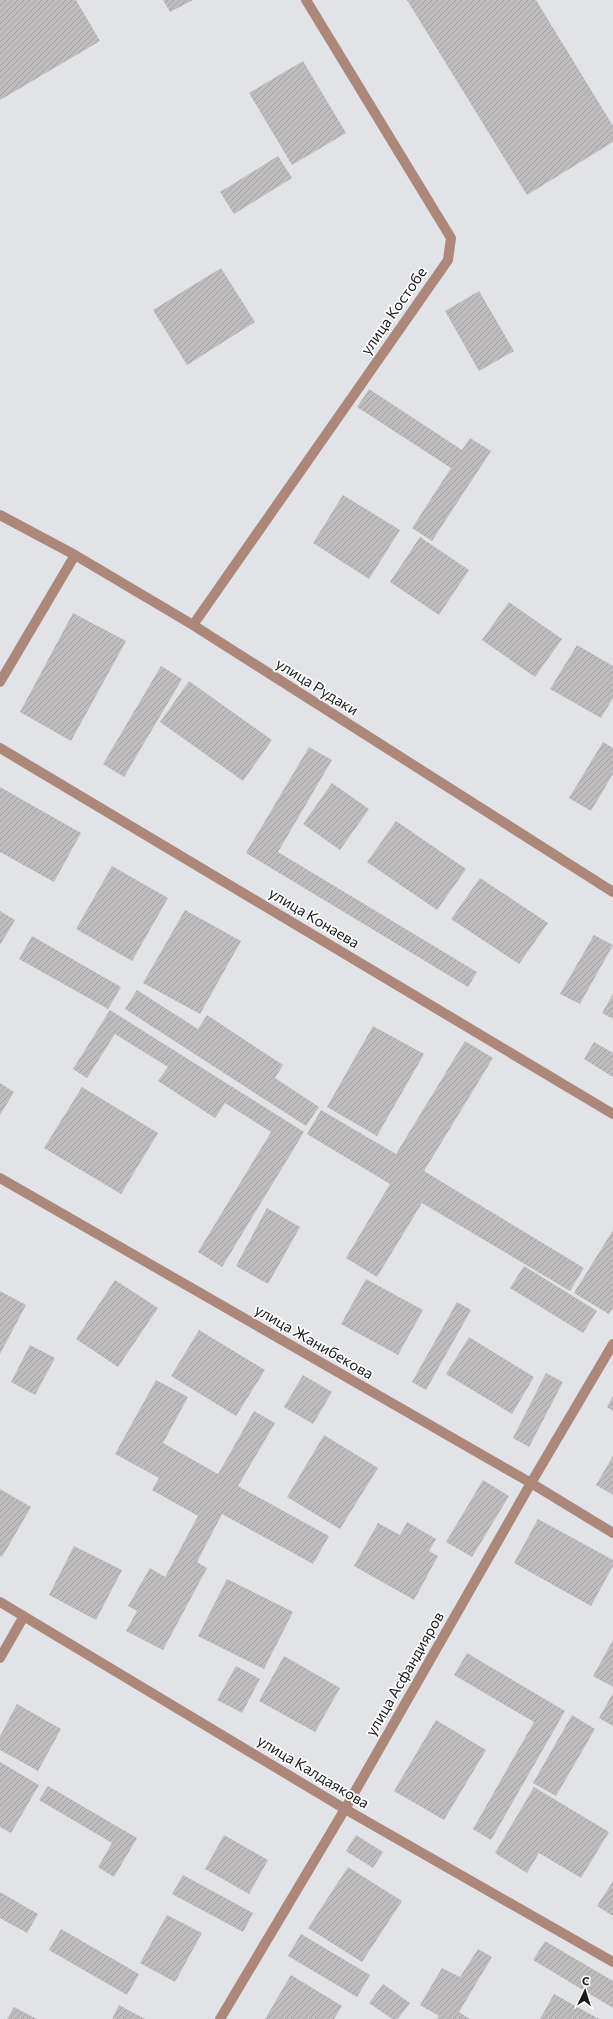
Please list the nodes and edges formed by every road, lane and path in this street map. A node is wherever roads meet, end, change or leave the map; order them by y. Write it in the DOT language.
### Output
graph roads {
  1 [pos="306,0"];
  2 [pos="0,515"];
  3 [pos="75,555"];
  4 [pos="193,625"];
  5 [pos="0,682"];
  6 [pos="0,748"];
  7 [pos="613,892"];
  8 [pos="613,1114"];
  9 [pos="0,1178"];
  10 [pos="613,1344"];
  11 [pos="531,1483"];
  12 [pos="613,1533"];
  13 [pos="0,1602"];
  14 [pos="24,1616"];
  15 [pos="0,1658"];
  16 [pos="345,1809"];
  17 [pos="613,1962"];
  18 [pos="220,2019"];
  1 -- 4 [label="street, улица Костобе"];
  2 -- 3 [label="street, улица Рудаки"];
  3 -- 4 [label="street, улица Рудаки"];
  3 -- 5 [label="street"];
  4 -- 7 [label="street, улица Рудаки"];
  6 -- 8 [label="street, улица Конаева"];
  9 -- 11 [label="street, улица Жанибекова"];
  10 -- 11 [label="street, улица Асфандияров"];
  11 -- 12 [label="street, улица Жанибекова"];
  11 -- 16 [label="street, улица Асфандияров"];
  13 -- 14 [label="street, улица Калдаякова"];
  14 -- 15 [label="street"];
  14 -- 16 [label="street, улица Калдаякова"];
  16 -- 17 [label="street, улица Калдаякова"];
  16 -- 18 [label="street, улица Асфандияров"];
}
